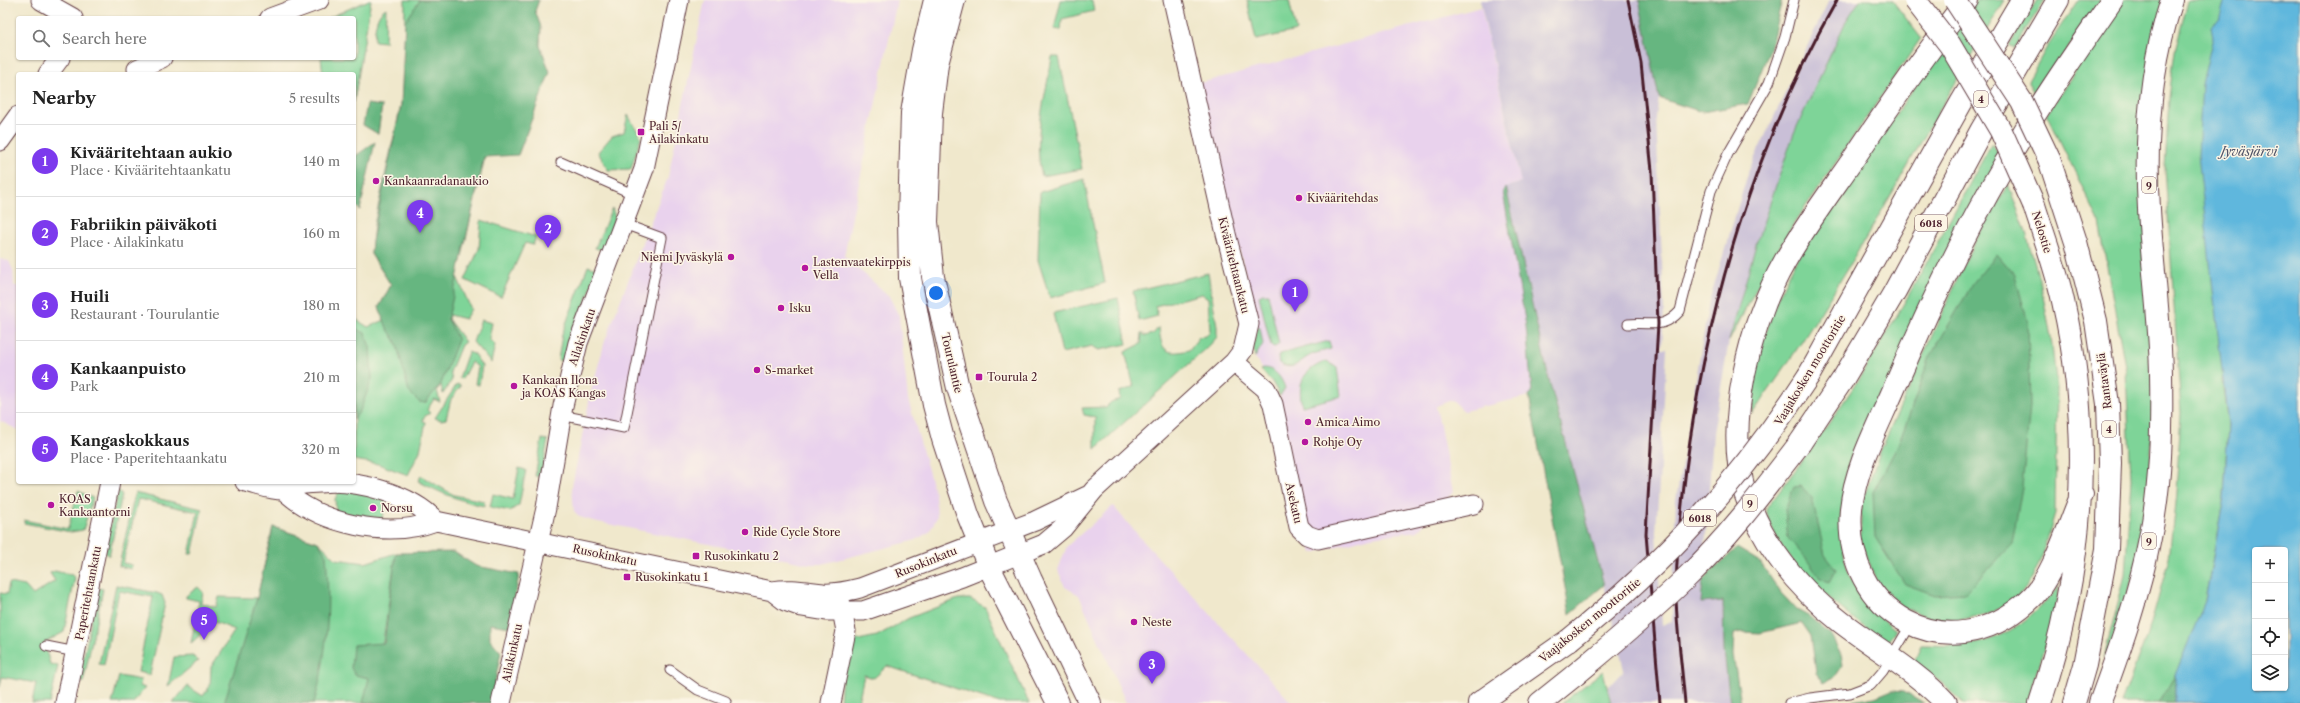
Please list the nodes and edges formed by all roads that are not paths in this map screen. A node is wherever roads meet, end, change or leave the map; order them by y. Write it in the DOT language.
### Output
graph roads {
  1 [pos="41,0"];
  2 [pos="319,0"];
  3 [pos="679,0"];
  4 [pos="936,0"];
  5 [pos="954,0"];
  6 [pos="1173,0"];
  7 [pos="1794,0"];
  8 [pos="1915,0"];
  9 [pos="1955,0"];
  10 [pos="1967,0"];
  11 [pos="2022,0"];
  12 [pos="2058,0"];
  13 [pos="2112,0"];
  14 [pos="2172,0"];
  15 [pos="69,16"];
  16 [pos="275,16"];
  17 [pos="58,60"];
  18 [pos="156,60"];
  19 [pos="135,67"];
  20 [pos="50,72"];
  21 [pos="16,119"];
  22 [pos="0,141"];
  23 [pos="562,162"];
  24 [pos="634,195"];
  25 [pos="624,224"];
  26 [pos="1628,324"];
  27 [pos="1234,362"];
  28 [pos="561,415"];
  29 [pos="110,484"];
  30 [pos="254,484"];
  31 [pos="312,484"];
  32 [pos="352,484"];
  33 [pos="283,490"];
  34 [pos="1091,493"];
  35 [pos="2082,494"];
  36 [pos="1474,504"];
  37 [pos="436,521"];
  38 [pos="1008,530"];
  39 [pos="538,541"];
  40 [pos="977,542"];
  41 [pos="1019,554"];
  42 [pos="989,567"];
  43 [pos="772,591"];
  44 [pos="838,593"];
  45 [pos="844,612"];
  46 [pos="1911,624"];
  47 [pos="46,646"];
  48 [pos="76,652"];
  49 [pos="1890,657"];
  50 [pos="670,670"];
  51 [pos="726,701"];
  52 [pos="65,703"];
  53 [pos="501,703"];
  54 [pos="831,703"];
  55 [pos="1058,703"];
  56 [pos="1090,703"];
  57 [pos="1479,703"];
  58 [pos="1540,703"];
  59 [pos="1789,703"];
  60 [pos="1946,703"];
  61 [pos="2040,703"];
  62 [pos="2074,703"];
  63 [pos="2100,703"];
  1 -- 15 [label="street"];
  2 -- 16 [label="street"];
  3 -- 24 [label="street, Ailakinkatu"];
  4 -- 40 [label="main road"];
  5 -- 38 [label="main road, Tourulantie"];
  6 -- 27 [label="street, Kivääritehtaankatu"];
  7 -- 26 [label="lane"];
  8 -- 35 [label="main road, Nelostie / 4, bridge"];
  9 -- 62 [label="main road, Rantaväylä / 4, bridge"];
  10 -- 49 [label="main road, 9"];
  11 -- 57 [label="main road, Vaajakosken moottoritie / 6018, bridge"];
  12 -- 58 [label="main road, 6018, bridge"];
  13 -- 46 [label="main road, 4"];
  14 -- 63 [label="main road, 9"];
  17 -- 20 [label="street"];
  18 -- 19 [label="street"];
  21 -- 22 [label="street"];
  23 -- 24 [label="lane"];
  24 -- 25 [label="street, Ailakinkatu"];
  25 -- 28 [label="street, Ailakinkatu"];
  25 -- 28 [label="lane"];
  27 -- 34 [label="street, Kivääritehtaankatu"];
  27 -- 36 [label="street, Asekatu"];
  28 -- 39 [label="street, Ailakinkatu"];
  29 -- 48 [label="street, Paperitehtaankatu"];
  30 -- 33 [label="street, Rusokinkatu"];
  31 -- 33 [label="street, Rusokinkatu"];
  32 -- 37 [label="street, Rusokinkatu"];
  33 -- 37 [label="street, Rusokinkatu"];
  34 -- 38 [label="street, Kivääritehtaankatu"];
  34 -- 41 [label="street, Kivääritehtaankatu"];
  35 -- 46 [label="main road, 4"];
  35 -- 61 [label="main road"];
  37 -- 39 [label="street, Rusokinkatu"];
  38 -- 40 [label="street, Rusokinkatu"];
  38 -- 41 [label="main road, Tourulantie"];
  39 -- 43 [label="street, Rusokinkatu"];
  39 -- 53 [label="street, Ailakinkatu"];
  40 -- 42 [label="main road"];
  40 -- 44 [label="street, Rusokinkatu"];
  41 -- 42 [label="street, Kivääritehtaankatu"];
  41 -- 56 [label="main road, Tourulantie"];
  42 -- 45 [label="street, Rusokinkatu"];
  42 -- 55 [label="main road"];
  43 -- 44 [label="street, Rusokinkatu"];
  43 -- 45 [label="street, Rusokinkatu"];
  44 -- 45 [label="street"];
  45 -- 54 [label="street"];
  46 -- 49 [label="lane"];
  47 -- 48 [label="lane"];
  48 -- 52 [label="street, Paperitehtaankatu"];
  49 -- 59 [label="lane"];
  49 -- 60 [label="main road, 9"];
  50 -- 51 [label="lane"];
}
